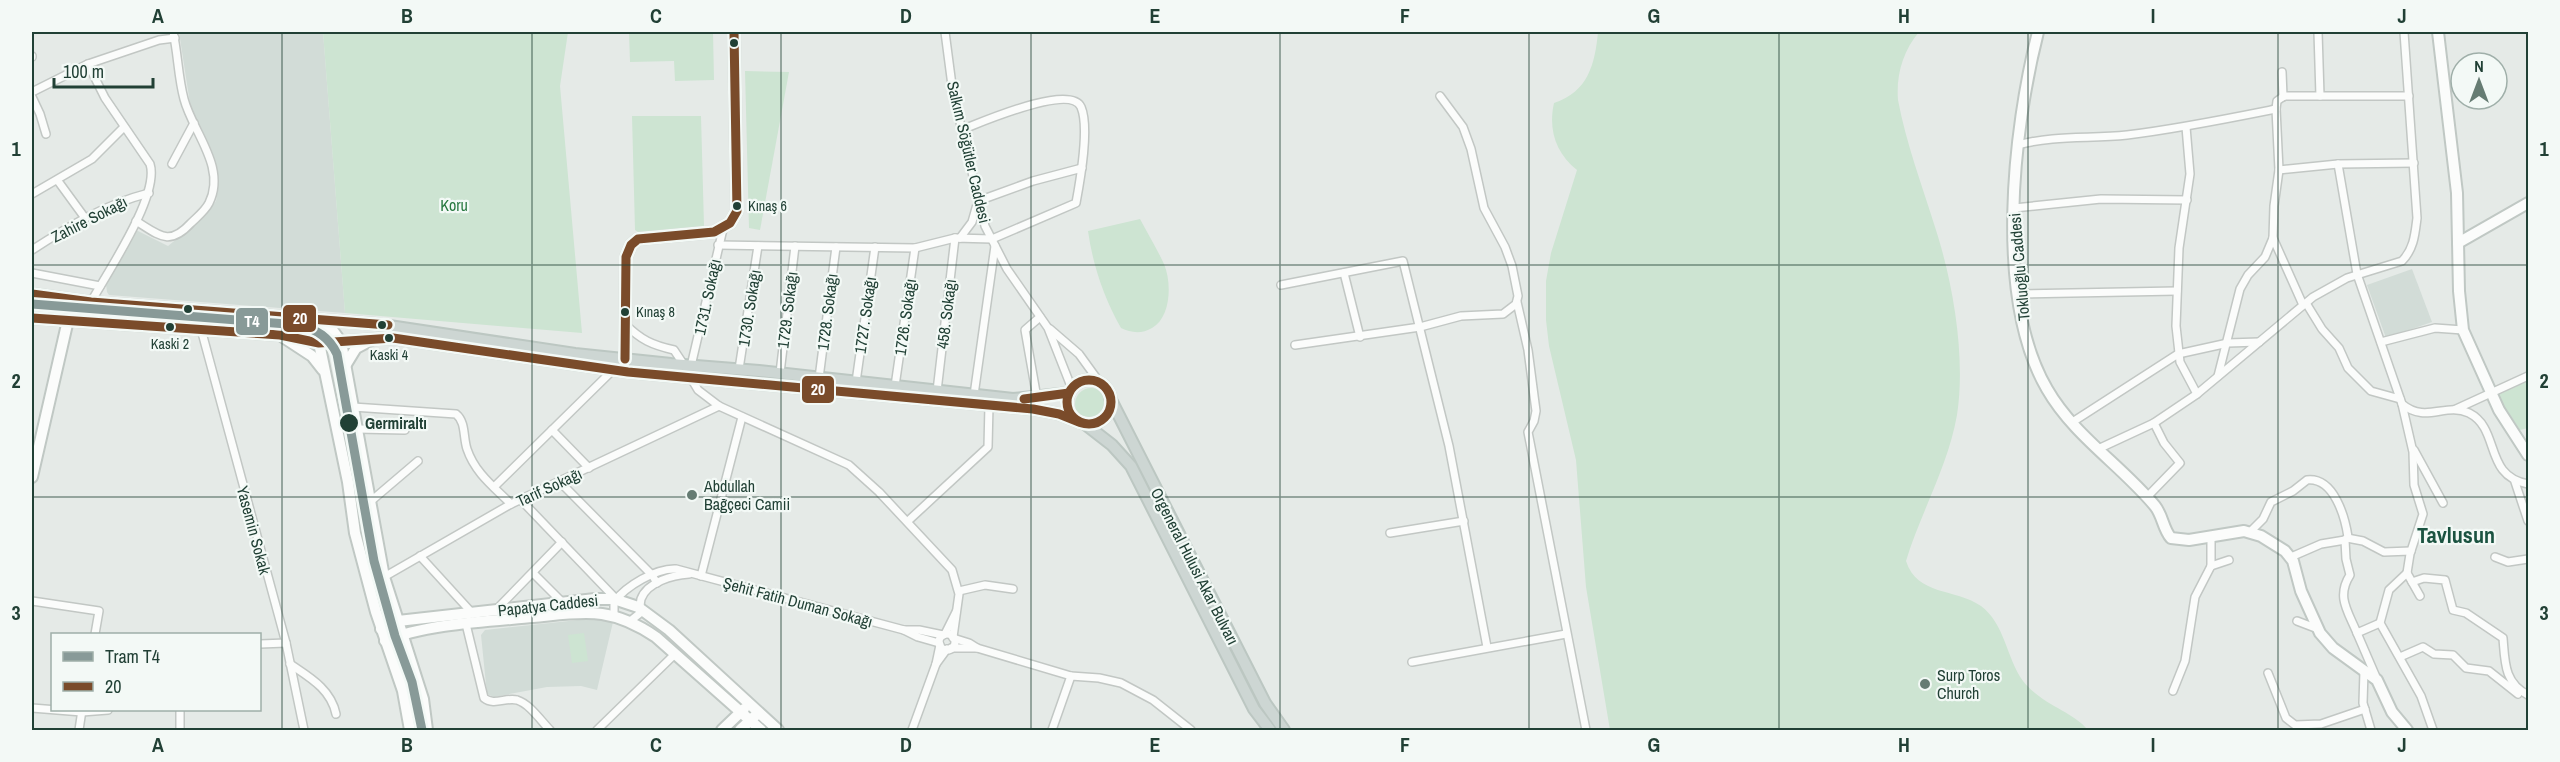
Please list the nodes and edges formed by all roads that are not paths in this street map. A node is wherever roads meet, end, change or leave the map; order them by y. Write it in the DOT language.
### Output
graph roads {
  1 [pos="153,32"];
  2 [pos="734,32"];
  3 [pos="945,32"];
  4 [pos="2038,32"];
  5 [pos="2318,32"];
  6 [pos="2404,32"];
  7 [pos="2438,32"];
  8 [pos="174,35"];
  9 [pos="159,40"];
  10 [pos="88,64"];
  11 [pos="2282,72"];
  12 [pos="32,95"];
  13 [pos="1440,96"];
  14 [pos="2320,96"];
  15 [pos="2409,96"];
  16 [pos="2283,97"];
  17 [pos="2276,109"];
  18 [pos="194,123"];
  19 [pos="124,127"];
  20 [pos="2186,127"];
  21 [pos="961,130"];
  22 [pos="46,134"];
  23 [pos="2018,145"];
  24 [pos="2415,163"];
  25 [pos="172,164"];
  26 [pos="2338,165"];
  27 [pos="1082,168"];
  28 [pos="2279,170"];
  29 [pos="58,181"];
  30 [pos="149,193"];
  31 [pos="32,194"];
  32 [pos="2187,200"];
  33 [pos="978,201"];
  34 [pos="2529,203"];
  35 [pos="2014,208"];
  36 [pos="85,218"];
  37 [pos="136,221"];
  38 [pos="723,229"];
  39 [pos="958,238"];
  40 [pos="2273,238"];
  41 [pos="994,242"];
  42 [pos="2458,243"];
  43 [pos="718,245"];
  44 [pos="758,246"];
  45 [pos="795,246"];
  46 [pos="836,247"];
  47 [pos="875,247"];
  48 [pos="915,248"];
  49 [pos="32,250"];
  50 [pos="32,273"];
  51 [pos="1344,273"];
  52 [pos="2357,274"];
  53 [pos="1281,285"];
  54 [pos="100,286"];
  55 [pos="2177,291"];
  56 [pos="32,294"];
  57 [pos="2019,294"];
  58 [pos="91,302"];
  59 [pos="1517,302"];
  60 [pos="2305,304"];
  61 [pos="1040,317"];
  62 [pos="32,318"];
  63 [pos="68,320"];
  64 [pos="325,320"];
  65 [pos="626,324"];
  66 [pos="1420,327"];
  67 [pos="1048,328"];
  68 [pos="201,329"];
  69 [pos="2463,330"];
  70 [pos="280,335"];
  71 [pos="1360,337"];
  72 [pos="374,340"];
  73 [pos="341,342"];
  74 [pos="2259,342"];
  75 [pos="2381,342"];
  76 [pos="319,343"];
  77 [pos="2228,343"];
  78 [pos="1295,345"];
  79 [pos="2178,354"];
  80 [pos="625,359"];
  81 [pos="688,366"];
  82 [pos="345,367"];
  83 [pos="739,369"];
  84 [pos="613,370"];
  85 [pos="780,373"];
  86 [pos="327,375"];
  87 [pos="2218,376"];
  88 [pos="2529,376"];
  89 [pos="691,378"];
  90 [pos="819,378"];
  91 [pos="856,382"];
  92 [pos="1100,383"];
  93 [pos="895,386"];
  94 [pos="937,391"];
  95 [pos="1070,391"];
  96 [pos="2491,392"];
  97 [pos="2197,394"];
  98 [pos="974,395"];
  99 [pos="1036,398"];
  100 [pos="1110,398"];
  101 [pos="2401,402"];
  102 [pos="989,405"];
  103 [pos="719,406"];
  104 [pos="353,407"];
  105 [pos="2456,409"];
  106 [pos="742,417"];
  107 [pos="1082,423"];
  108 [pos="2071,423"];
  109 [pos="2154,423"];
  110 [pos="357,429"];
  111 [pos="405,430"];
  112 [pos="552,430"];
  113 [pos="2412,446"];
  114 [pos="2097,449"];
  115 [pos="2529,455"];
  116 [pos="418,461"];
  117 [pos="589,468"];
  118 [pos="32,477"];
  119 [pos="560,482"];
  120 [pos="2515,482"];
  121 [pos="2529,484"];
  122 [pos="494,488"];
  123 [pos="2147,497"];
  124 [pos="521,500"];
  125 [pos="371,501"];
  126 [pos="2443,503"];
  127 [pos="511,504"];
  128 [pos="1464,521"];
  129 [pos="2529,521"];
  130 [pos="908,522"];
  131 [pos="2250,532"];
  132 [pos="1390,533"];
  133 [pos="2211,536"];
  134 [pos="2346,539"];
  135 [pos="562,543"];
  136 [pos="2410,551"];
  137 [pos="420,556"];
  138 [pos="2495,557"];
  139 [pos="2291,558"];
  140 [pos="2529,559"];
  141 [pos="2229,560"];
  142 [pos="2211,566"];
  143 [pos="533,573"];
  144 [pos="2407,573"];
  145 [pos="692,574"];
  146 [pos="652,575"];
  147 [pos="701,576"];
  148 [pos="384,577"];
  149 [pos="2412,582"];
  150 [pos="657,583"];
  151 [pos="1013,589"];
  152 [pos="959,591"];
  153 [pos="2420,596"];
  154 [pos="616,600"];
  155 [pos="32,601"];
  156 [pos="565,604"];
  157 [pos="640,608"];
  158 [pos="494,611"];
  159 [pos="956,612"];
  160 [pos="473,614"];
  161 [pos="614,616"];
  162 [pos="398,621"];
  163 [pos="629,621"];
  164 [pos="2297,621"];
  165 [pos="2379,623"];
  166 [pos="466,624"];
  167 [pos="2318,629"];
  168 [pos="904,630"];
  169 [pos="95,633"];
  170 [pos="402,633"];
  171 [pos="2357,633"];
  172 [pos="1566,634"];
  173 [pos="383,635"];
  174 [pos="944,635"];
  175 [pos="953,638"];
  176 [pos="286,643"];
  177 [pos="261,644"];
  178 [pos="944,646"];
  179 [pos="1486,647"];
  180 [pos="977,648"];
  181 [pos="675,654"];
  182 [pos="2400,657"];
  183 [pos="1412,662"];
  184 [pos="290,664"];
  185 [pos="2364,671"];
  186 [pos="2268,672"];
  187 [pos="1071,676"];
  188 [pos="2377,680"];
  189 [pos="2173,691"];
  190 [pos="2529,696"];
  191 [pos="32,708"];
  192 [pos="745,708"];
  193 [pos="51,709"];
  194 [pos="2364,709"];
  195 [pos="82,711"];
  196 [pos="180,711"];
  197 [pos="336,714"];
  198 [pos="755,717"];
  199 [pos="2313,728"];
  200 [pos="79,730"];
  201 [pos="180,730"];
  202 [pos="304,730"];
  203 [pos="410,730"];
  204 [pos="427,730"];
  205 [pos="550,730"];
  206 [pos="597,730"];
  207 [pos="722,730"];
  208 [pos="740,730"];
  209 [pos="761,730"];
  210 [pos="778,730"];
  211 [pos="912,730"];
  212 [pos="1052,730"];
  213 [pos="1191,730"];
  214 [pos="1270,730"];
  215 [pos="1284,730"];
  216 [pos="1586,730"];
  217 [pos="2371,730"];
  218 [pos="2407,730"];
  219 [pos="2433,730"];
  1 -- 9 [label="street"];
  2 -- 38 [label="street"];
  3 -- 21 [label="street, Salkım Söğütler Caddesi"];
  4 -- 23 [label="street, Tokluoğlu Caddesi"];
  5 -- 14 [label="street"];
  6 -- 15 [label="street"];
  7 -- 42 [label="street"];
  8 -- 9 [label="street"];
  8 -- 18 [label="street"];
  9 -- 10 [label="street"];
  10 -- 12 [label="street"];
  10 -- 19 [label="street"];
  11 -- 16 [label="street"];
  12 -- 22 [label="street"];
  13 -- 59 [label="street"];
  14 -- 15 [label="street"];
  14 -- 16 [label="street"];
  15 -- 24 [label="street"];
  16 -- 17 [label="street"];
  17 -- 20 [label="street"];
  17 -- 28 [label="street"];
  18 -- 25 [label="street"];
  18 -- 37 [label="street"];
  19 -- 29 [label="street"];
  19 -- 30 [label="street"];
  20 -- 23 [label="street"];
  20 -- 32 [label="street"];
  21 -- 27 [label="street"];
  21 -- 33 [label="street, Salkım Söğütler Caddesi"];
  23 -- 35 [label="street, Tokluoğlu Caddesi"];
  24 -- 26 [label="street"];
  24 -- 52 [label="street"];
  26 -- 28 [label="street"];
  26 -- 52 [label="street"];
  27 -- 33 [label="street"];
  27 -- 41 [label="street"];
  28 -- 40 [label="street"];
  29 -- 31 [label="street"];
  29 -- 36 [label="street"];
  30 -- 36 [label="street, Zahire Sokağı"];
  30 -- 37 [label="street"];
  32 -- 35 [label="street"];
  32 -- 55 [label="street"];
  33 -- 39 [label="street"];
  33 -- 41 [label="street, Salkım Söğütler Caddesi"];
  34 -- 42 [label="street"];
  35 -- 57 [label="street, Tokluoğlu Caddesi"];
  36 -- 49 [label="street, Zahire Sokağı"];
  37 -- 54 [label="street"];
  38 -- 43 [label="street, 1731. Sokağı"];
  38 -- 65 [label="street"];
  39 -- 41 [label="street"];
  39 -- 48 [label="street"];
  39 -- 94 [label="street, 458. Sokağı"];
  40 -- 60 [label="street"];
  40 -- 77 [label="street"];
  41 -- 61 [label="street, Salkım Söğütler Caddesi"];
  41 -- 98 [label="street"];
  42 -- 69 [label="street"];
  43 -- 44 [label="street"];
  43 -- 81 [label="street, 1731. Sokağı"];
  44 -- 45 [label="street"];
  44 -- 83 [label="street, 1730. Sokağı"];
  45 -- 46 [label="street"];
  45 -- 85 [label="street, 1729. Sokağı"];
  46 -- 47 [label="street"];
  46 -- 90 [label="street, 1728. Sokağı"];
  47 -- 48 [label="street"];
  47 -- 91 [label="street, 1727. Sokağı"];
  48 -- 93 [label="street, 1726. Sokağı"];
  50 -- 54 [label="street"];
  51 -- 53 [label="street"];
  51 -- 66 [label="street"];
  51 -- 71 [label="street"];
  52 -- 60 [label="street"];
  52 -- 75 [label="street"];
  54 -- 58 [label="street"];
  55 -- 57 [label="street"];
  55 -- 79 [label="street"];
  56 -- 58 [label="main road"];
  57 -- 108 [label="street, Tokluoğlu Caddesi"];
  58 -- 64 [label="main road"];
  59 -- 66 [label="street"];
  59 -- 172 [label="street"];
  60 -- 74 [label="street"];
  60 -- 101 [label="street"];
  61 -- 67 [label="street, Salkım Söğütler Caddesi"];
  61 -- 99 [label="street"];
  62 -- 63 [label="main road, Orgeneral Hulusi Akar Bulvarı"];
  63 -- 68 [label="main road, Orgeneral Hulusi Akar Bulvarı"];
  63 -- 118 [label="street"];
  64 -- 73 [label="street"];
  64 -- 76 [label="street"];
  64 -- 80 [label="main road"];
  65 -- 80 [label="street"];
  65 -- 81 [label="street"];
  66 -- 71 [label="street"];
  66 -- 128 [label="street"];
  67 -- 92 [label="street, Salkım Söğütler Caddesi"];
  67 -- 95 [label="street, Salkım Söğütler Caddesi"];
  68 -- 70 [label="main road, Orgeneral Hulusi Akar Bulvarı"];
  68 -- 176 [label="street, Yasemin Sokak"];
  69 -- 75 [label="street"];
  69 -- 96 [label="street"];
  70 -- 76 [label="main road, Orgeneral Hulusi Akar Bulvarı"];
  70 -- 86 [label="street"];
  71 -- 78 [label="street"];
  72 -- 73 [label="main road, Orgeneral Hulusi Akar Bulvarı"];
  72 -- 82 [label="street"];
  72 -- 84 [label="main road, Orgeneral Hulusi Akar Bulvarı"];
  73 -- 76 [label="main road, Orgeneral Hulusi Akar Bulvarı"];
  73 -- 82 [label="street"];
  74 -- 77 [label="street"];
  74 -- 87 [label="street"];
  75 -- 101 [label="street"];
  76 -- 86 [label="street"];
  77 -- 79 [label="street"];
  77 -- 87 [label="street"];
  79 -- 97 [label="street"];
  79 -- 108 [label="street"];
  80 -- 81 [label="main road"];
  81 -- 83 [label="main road"];
  81 -- 89 [label="street"];
  82 -- 104 [label="street"];
  83 -- 85 [label="main road"];
  84 -- 89 [label="main road, Orgeneral Hulusi Akar Bulvarı"];
  84 -- 112 [label="street"];
  85 -- 90 [label="main road"];
  86 -- 173 [label="street"];
  87 -- 97 [label="street"];
  88 -- 96 [label="street"];
  89 -- 102 [label="main road, Orgeneral Hulusi Akar Bulvarı"];
  89 -- 103 [label="street"];
  90 -- 91 [label="main road"];
  91 -- 93 [label="main road"];
  92 -- 95 [label="main road"];
  92 -- 100 [label="main road"];
  93 -- 94 [label="main road"];
  94 -- 98 [label="main road"];
  95 -- 99 [label="main road"];
  95 -- 107 [label="main road"];
  96 -- 105 [label="street"];
  96 -- 115 [label="street"];
  97 -- 109 [label="street"];
  98 -- 99 [label="main road"];
  100 -- 107 [label="main road"];
  100 -- 215 [label="main road, Orgeneral Hulusi Akar Bulvarı"];
  101 -- 105 [label="street"];
  101 -- 113 [label="street"];
  102 -- 107 [label="main road, Orgeneral Hulusi Akar Bulvarı"];
  102 -- 130 [label="street"];
  103 -- 106 [label="street"];
  103 -- 117 [label="street, Tarif Sokağı"];
  104 -- 110 [label="street"];
  104 -- 122 [label="street"];
  105 -- 120 [label="street"];
  106 -- 130 [label="street"];
  106 -- 147 [label="street"];
  107 -- 214 [label="main road, Orgeneral Hulusi Akar Bulvarı"];
  108 -- 114 [label="street, Tokluoğlu Caddesi"];
  109 -- 114 [label="street"];
  109 -- 123 [label="street"];
  110 -- 111 [label="street"];
  110 -- 125 [label="street"];
  112 -- 117 [label="street"];
  112 -- 122 [label="street"];
  113 -- 126 [label="street"];
  113 -- 136 [label="street"];
  114 -- 123 [label="street, Tokluoğlu Caddesi"];
  116 -- 125 [label="street"];
  117 -- 119 [label="street, Tarif Sokağı"];
  119 -- 124 [label="street, Tarif Sokağı"];
  119 -- 146 [label="street"];
  120 -- 121 [label="street"];
  120 -- 129 [label="street"];
  122 -- 127 [label="street"];
  123 -- 133 [label="street, Tokluoğlu Caddesi"];
  124 -- 127 [label="street, Tarif Sokağı"];
  124 -- 135 [label="street"];
  125 -- 148 [label="street"];
  127 -- 137 [label="street, Tarif Sokağı"];
  128 -- 132 [label="street"];
  128 -- 179 [label="street"];
  130 -- 152 [label="street"];
  131 -- 133 [label="street"];
  131 -- 134 [label="street"];
  131 -- 139 [label="street"];
  133 -- 142 [label="street"];
  134 -- 136 [label="street"];
  134 -- 139 [label="street"];
  134 -- 171 [label="street"];
  135 -- 143 [label="street"];
  135 -- 154 [label="street"];
  136 -- 144 [label="street"];
  137 -- 148 [label="street, Tarif Sokağı"];
  137 -- 160 [label="street"];
  138 -- 140 [label="street"];
  139 -- 167 [label="street"];
  141 -- 142 [label="street"];
  142 -- 189 [label="street"];
  143 -- 156 [label="street"];
  143 -- 158 [label="street"];
  144 -- 149 [label="street"];
  144 -- 165 [label="street"];
  145 -- 146 [label="street, Şehit Fatih Duman Sokağı"];
  145 -- 147 [label="street, Şehit Fatih Duman Sokağı"];
  145 -- 150 [label="street, Şehit Fatih Duman Sokağı"];
  146 -- 150 [label="street"];
  146 -- 154 [label="street, Şehit Fatih Duman Sokağı"];
  147 -- 168 [label="street, Şehit Fatih Duman Sokağı"];
  148 -- 162 [label="street"];
  149 -- 153 [label="street"];
  149 -- 190 [label="street"];
  150 -- 157 [label="street"];
  151 -- 152 [label="street"];
  152 -- 159 [label="street"];
  154 -- 156 [label="street, Papatya Caddesi"];
  154 -- 157 [label="street, Papatya Caddesi"];
  154 -- 161 [label="street"];
  155 -- 169 [label="street"];
  156 -- 158 [label="street, Papatya Caddesi"];
  157 -- 163 [label="street"];
  157 -- 192 [label="street, Papatya Caddesi"];
  158 -- 160 [label="street, Papatya Caddesi"];
  159 -- 174 [label="street"];
  159 -- 175 [label="street"];
  160 -- 162 [label="street, Papatya Caddesi"];
  161 -- 163 [label="street, Papatya Caddesi"];
  161 -- 166 [label="street, Papatya Caddesi"];
  162 -- 170 [label="street"];
  162 -- 173 [label="street, Papatya Caddesi"];
  163 -- 181 [label="street, Papatya Caddesi"];
  164 -- 167 [label="street"];
  165 -- 171 [label="street"];
  165 -- 182 [label="street"];
  166 -- 170 [label="street, Papatya Caddesi"];
  166 -- 205 [label="street"];
  167 -- 185 [label="street"];
  168 -- 174 [label="street, Şehit Fatih Duman Sokağı"];
  168 -- 178 [label="street, Şehit Fatih Duman Sokağı"];
  170 -- 173 [label="street, Papatya Caddesi"];
  170 -- 204 [label="street"];
  171 -- 188 [label="street"];
  172 -- 179 [label="street"];
  172 -- 216 [label="street"];
  173 -- 203 [label="street"];
  174 -- 175 [label="street, Şehit Fatih Duman Sokağı"];
  174 -- 178 [label="street"];
  175 -- 178 [label="street"];
  175 -- 180 [label="street, Şehit Fatih Duman Sokağı"];
  176 -- 177 [label="street"];
  176 -- 184 [label="street, Yasemin Sokak"];
  178 -- 180 [label="street, Şehit Fatih Duman Sokağı"];
  178 -- 211 [label="street"];
  179 -- 183 [label="street"];
  180 -- 187 [label="street"];
  181 -- 192 [label="street, Papatya Caddesi"];
  181 -- 206 [label="street"];
  182 -- 190 [label="street"];
  182 -- 219 [label="street"];
  184 -- 197 [label="street"];
  184 -- 202 [label="street, Yasemin Sokak"];
  185 -- 188 [label="street"];
  185 -- 194 [label="street"];
  186 -- 199 [label="street"];
  187 -- 212 [label="street"];
  187 -- 213 [label="street"];
  188 -- 218 [label="street"];
  191 -- 193 [label="street"];
  192 -- 198 [label="street, Papatya Caddesi"];
  192 -- 207 [label="street"];
  194 -- 199 [label="street"];
  194 -- 217 [label="street"];
  195 -- 200 [label="street"];
  196 -- 201 [label="street"];
  198 -- 208 [label="street"];
  198 -- 209 [label="street, Papatya Caddesi"];
  198 -- 210 [label="street, Papatya Caddesi"];
}
